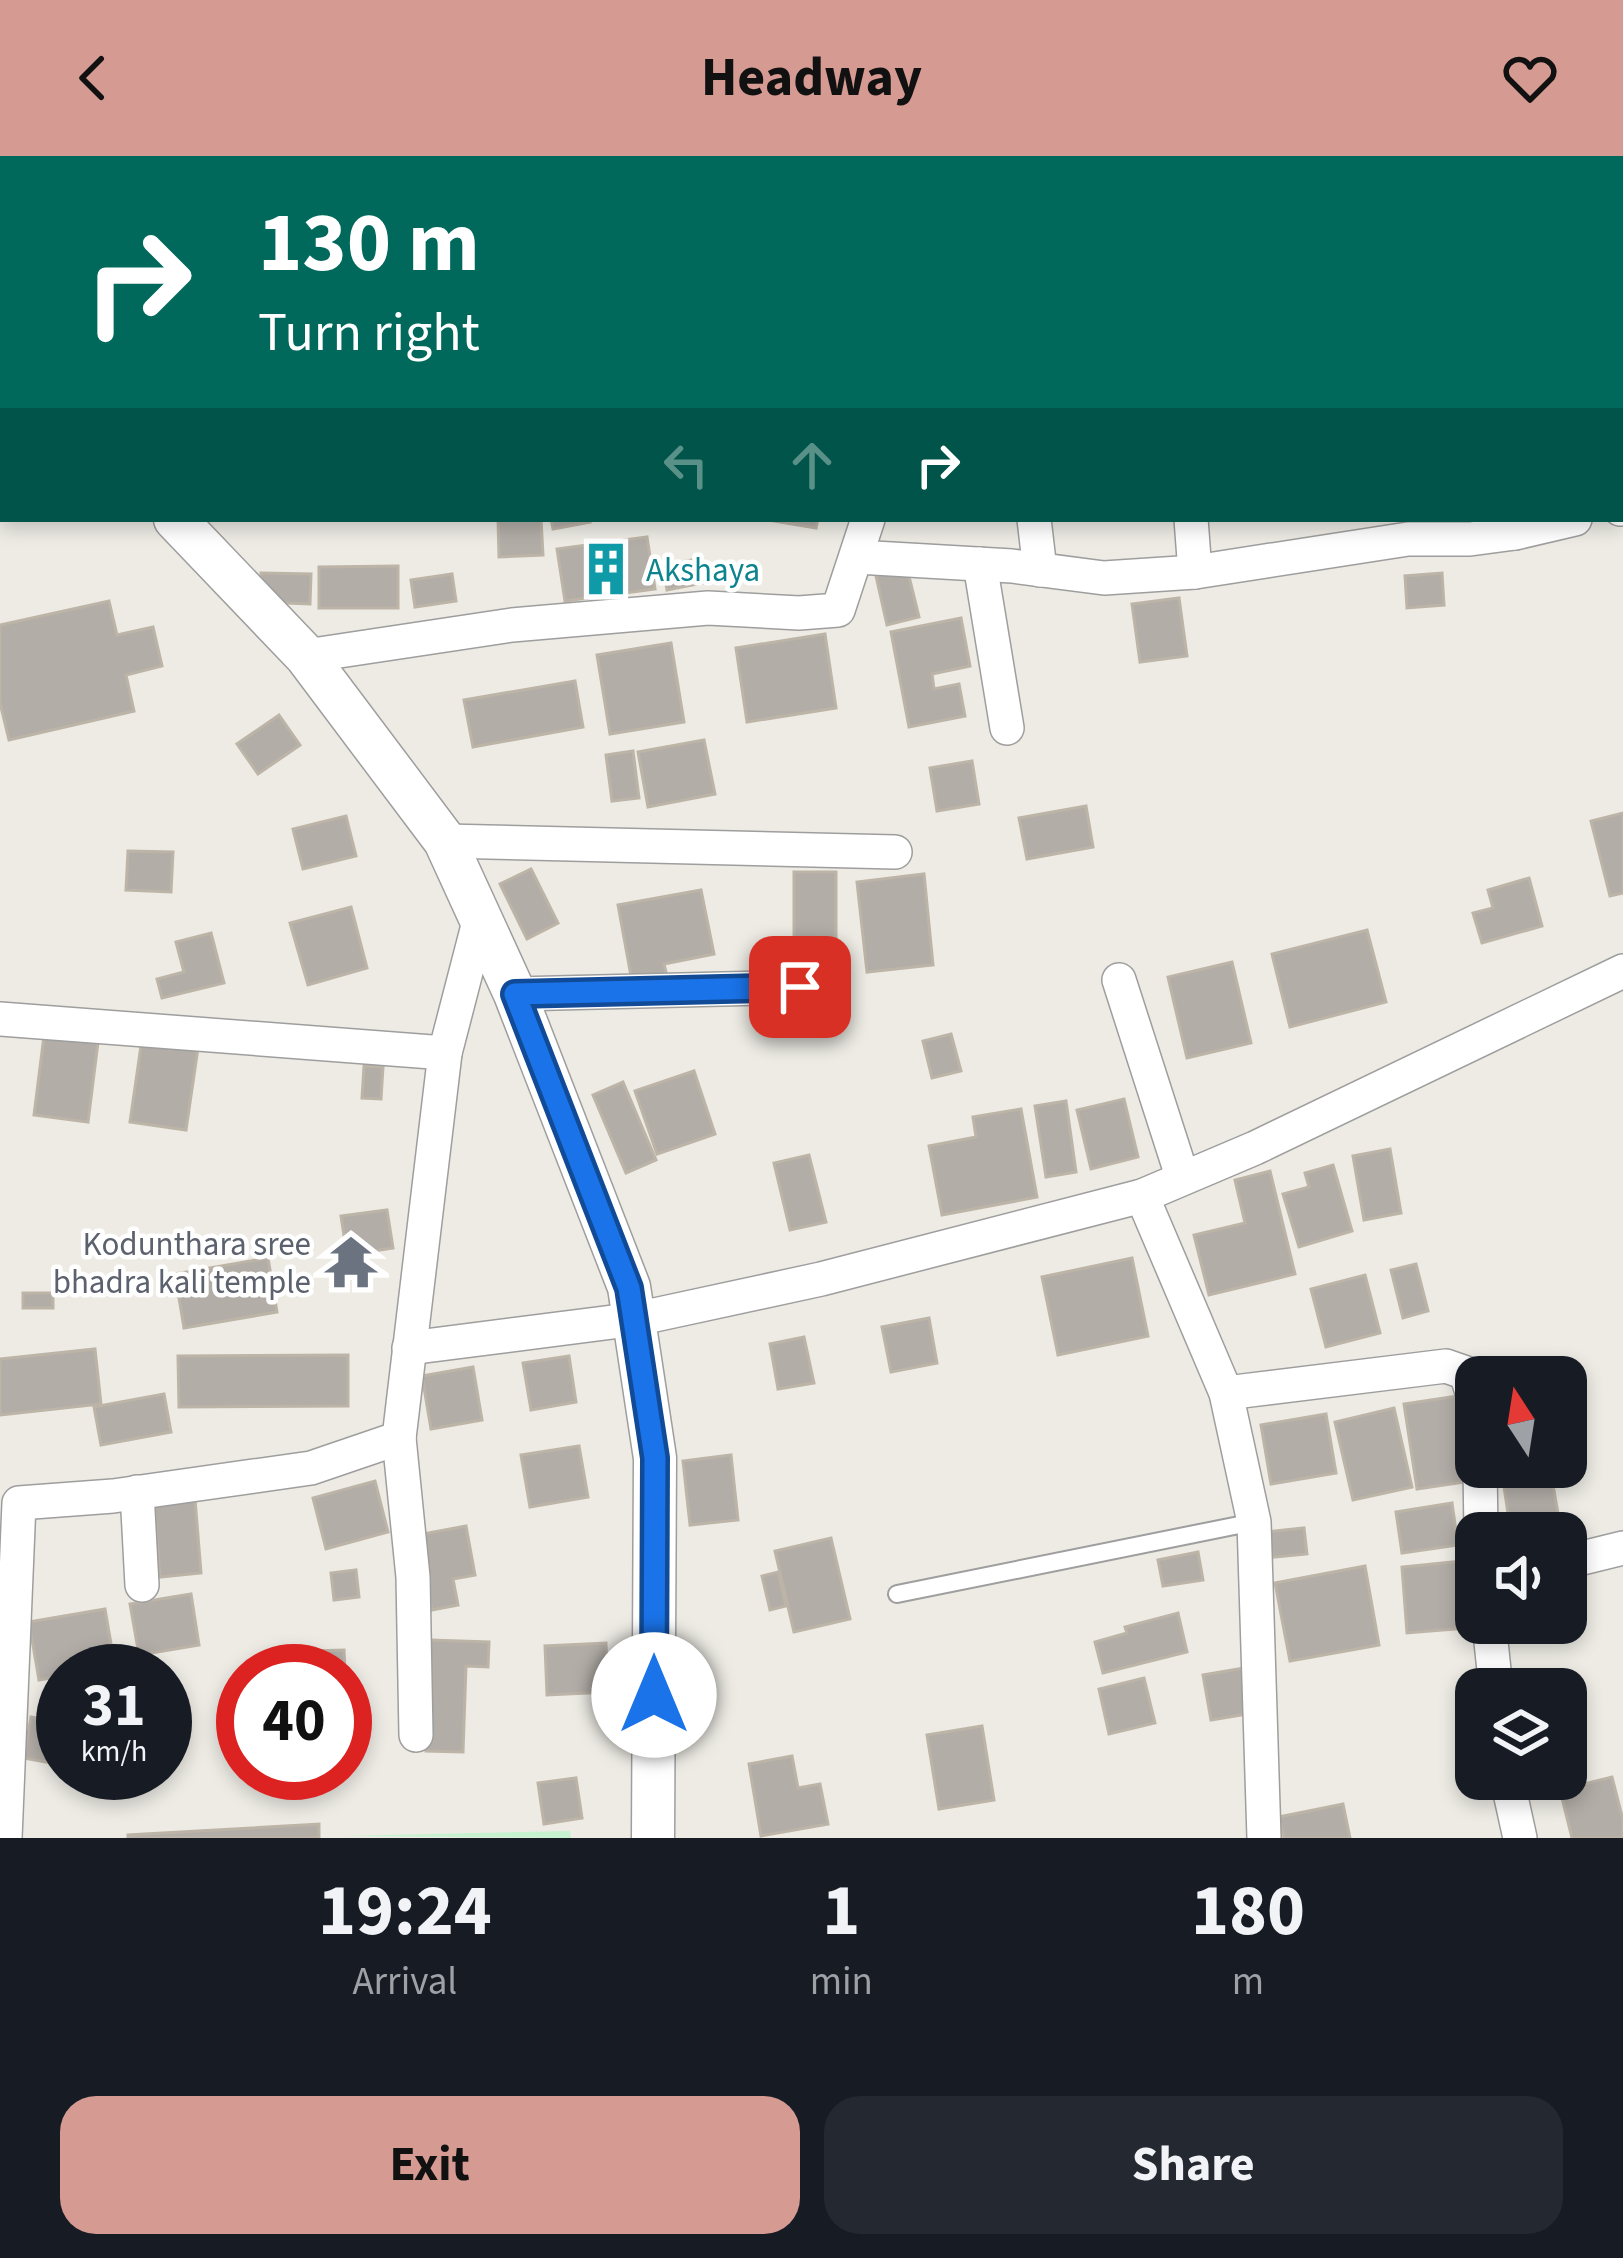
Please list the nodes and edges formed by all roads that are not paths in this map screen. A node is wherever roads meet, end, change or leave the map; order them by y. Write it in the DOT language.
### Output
graph roads {
  1 [pos="177,522"];
  2 [pos="867,522"];
  3 [pos="1034,522"];
  4 [pos="1191,522"];
  5 [pos="1549,522"];
  6 [pos="1515,526"];
  7 [pos="857,557"];
  8 [pos="980,564"];
  9 [pos="1040,570"];
  10 [pos="1195,572"];
  11 [pos="306,656"];
  12 [pos="1007,728"];
  13 [pos="445,841"];
  14 [pos="895,851"];
  15 [pos="480,918"];
  16 [pos="1623,970"];
  17 [pos="1119,980"];
  18 [pos="800,987"];
  19 [pos="515,994"];
  20 [pos="0,1019"];
  21 [pos="445,1053"];
  22 [pos="1182,1176"];
  23 [pos="1142,1196"];
  24 [pos="636,1319"];
  25 [pos="409,1348"];
  26 [pos="1455,1369"];
  27 [pos="1226,1393"];
  28 [pos="400,1438"];
  29 [pos="136,1492"];
  30 [pos="1253,1522"];
  31 [pos="1623,1548"];
  32 [pos="1587,1557"];
  33 [pos="142,1585"];
  34 [pos="896,1594"];
  35 [pos="7,1619"];
  36 [pos="416,1736"];
  37 [pos="1512,1800"];
  38 [pos="5,1838"];
  39 [pos="653,1838"];
  40 [pos="1264,1838"];
  41 [pos="1520,1838"];
  1 -- 11 [label="street"];
  2 -- 7 [label="street"];
  3 -- 9 [label="street"];
  4 -- 10 [label="street"];
  5 -- 6 [label="street"];
  6 -- 10 [label="street"];
  7 -- 8 [label="street"];
  7 -- 11 [label="street"];
  8 -- 9 [label="street"];
  8 -- 12 [label="street"];
  9 -- 10 [label="street"];
  11 -- 13 [label="street"];
  13 -- 14 [label="street"];
  13 -- 15 [label="street"];
  15 -- 19 [label="street"];
  15 -- 21 [label="street"];
  16 -- 22 [label="street"];
  17 -- 22 [label="street"];
  18 -- 19 [label="street"];
  19 -- 24 [label="street"];
  20 -- 21 [label="street"];
  21 -- 25 [label="street"];
  22 -- 23 [label="street"];
  23 -- 24 [label="street"];
  23 -- 27 [label="street"];
  24 -- 25 [label="street"];
  24 -- 39 [label="street"];
  25 -- 28 [label="street"];
  26 -- 27 [label="street"];
  27 -- 30 [label="street"];
  28 -- 29 [label="street"];
  28 -- 36 [label="street"];
  29 -- 33 [label="street"];
  29 -- 35 [label="street"];
  30 -- 34 [label="lane"];
  30 -- 40 [label="street"];
  31 -- 32 [label="street"];
  35 -- 38 [label="street"];
  37 -- 41 [label="street"];
}
